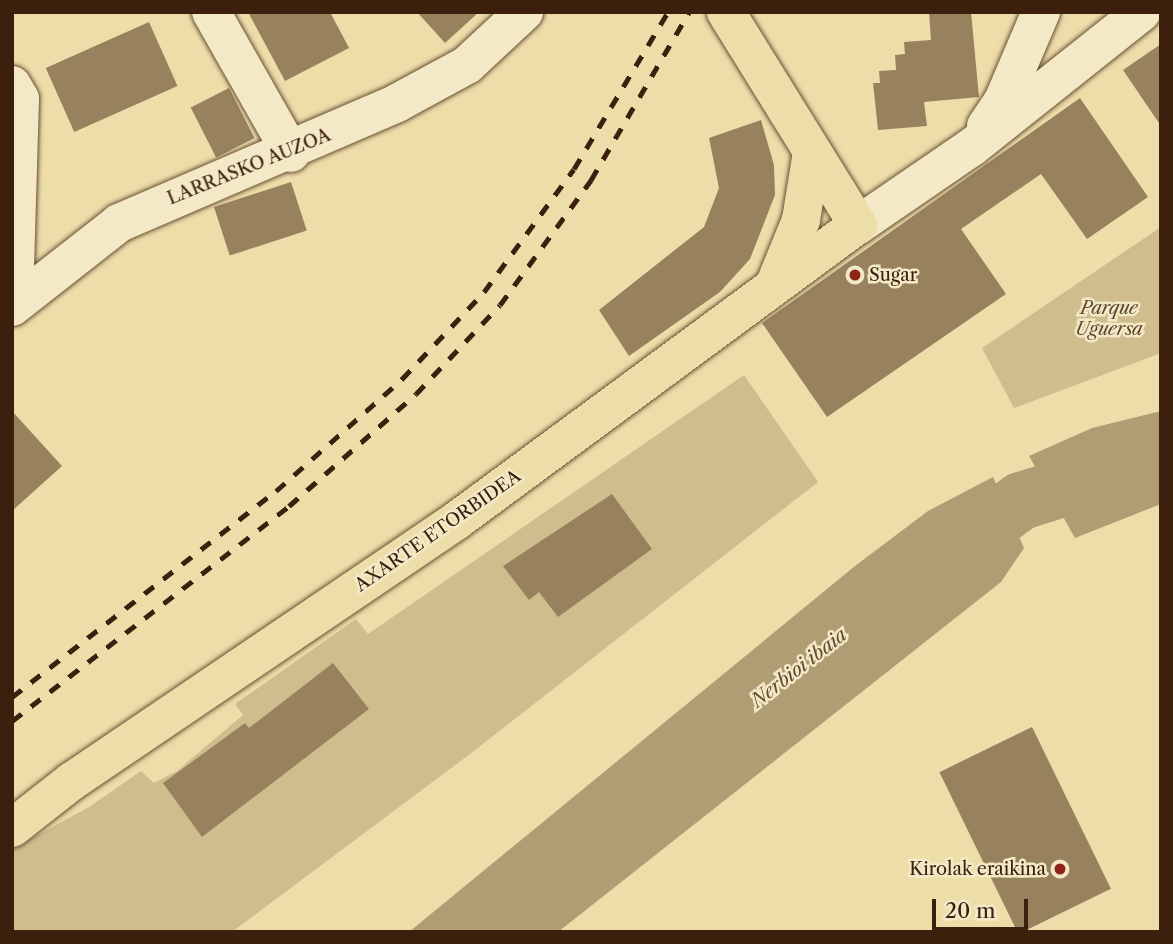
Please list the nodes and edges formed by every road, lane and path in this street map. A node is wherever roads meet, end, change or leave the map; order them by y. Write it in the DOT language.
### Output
graph roads {
  1 [pos="211,12"];
  2 [pos="524,12"];
  3 [pos="726,12"];
  4 [pos="1042,12"];
  5 [pos="1142,12"];
  6 [pos="1090,52"];
  7 [pos="12,85"];
  8 [pos="972,147"];
  9 [pos="811,152"];
  10 [pos="291,153"];
  11 [pos="858,225"];
  12 [pos="775,284"];
  13 [pos="13,306"];
  14 [pos="12,828"];
  1 -- 10 [label="street"];
  2 -- 10 [label="street, LARRASKO AUZOA"];
  3 -- 9 [label="main road"];
  4 -- 6 [label="street"];
  4 -- 8 [label="street"];
  5 -- 6 [label="street"];
  6 -- 8 [label="street"];
  7 -- 13 [label="street"];
  8 -- 11 [label="street"];
  9 -- 11 [label="main road"];
  9 -- 12 [label="main road"];
  10 -- 13 [label="street, LARRASKO AUZOA"];
  11 -- 12 [label="main road, AXARTE ETORBIDEA"];
  12 -- 14 [label="main road, AXARTE ETORBIDEA"];
}
